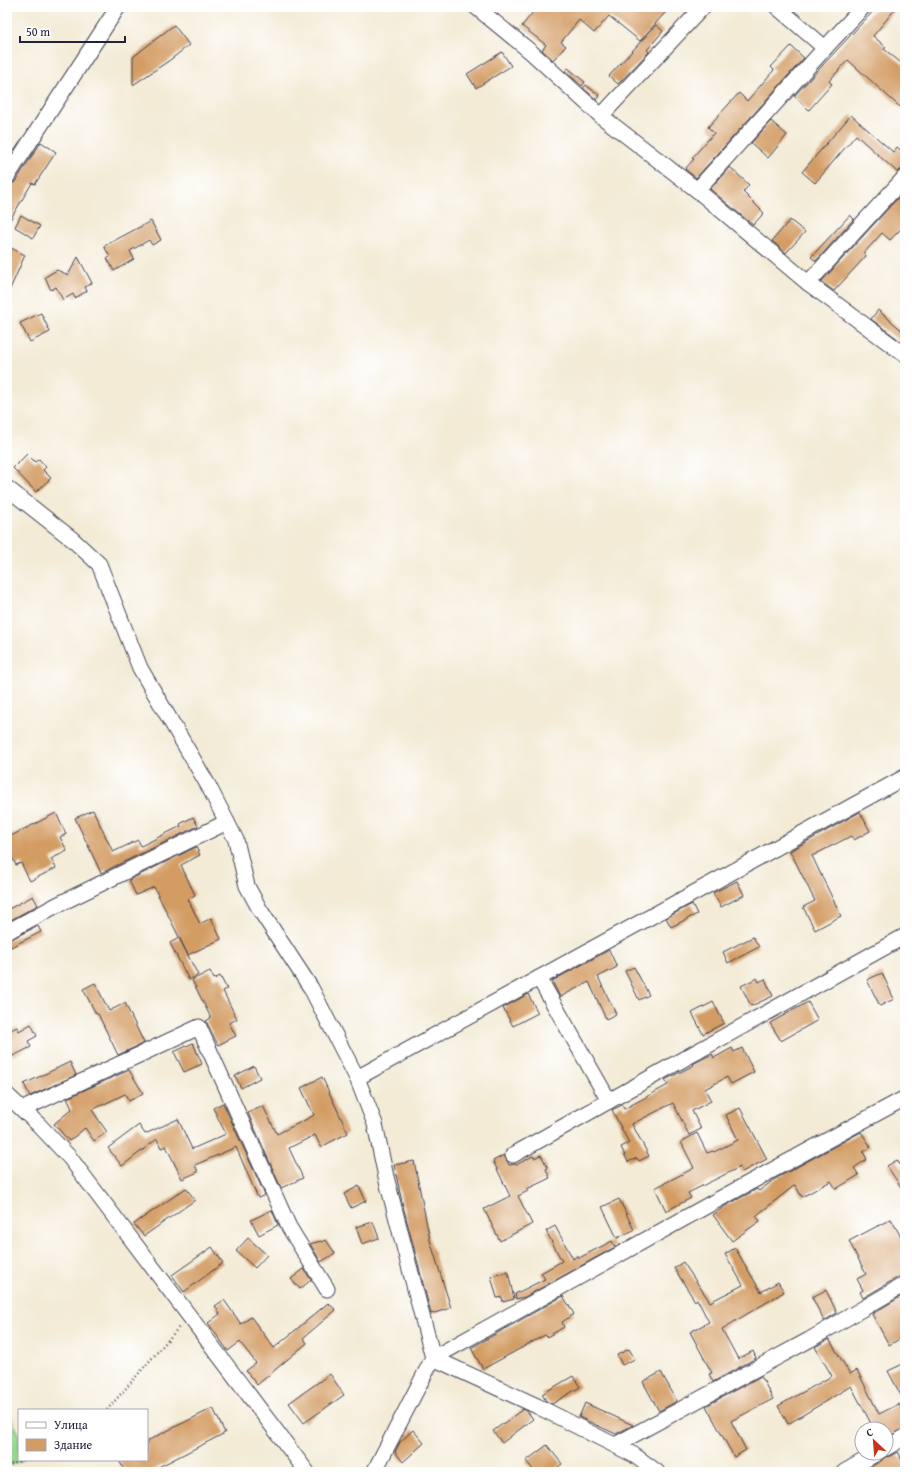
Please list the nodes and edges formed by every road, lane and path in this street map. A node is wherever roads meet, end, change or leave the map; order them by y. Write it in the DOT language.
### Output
graph roads {
  1 [pos="118,7"];
  2 [pos="476,7"];
  3 [pos="703,7"];
  4 [pos="776,7"];
  5 [pos="863,7"];
  6 [pos="825,48"];
  7 [pos="601,116"];
  8 [pos="7,177"];
  9 [pos="905,177"];
  10 [pos="697,190"];
  11 [pos="808,283"];
  12 [pos="905,355"];
  13 [pos="7,488"];
  14 [pos="905,777"];
  15 [pos="227,822"];
  16 [pos="7,932"];
  17 [pos="905,936"];
  18 [pos="539,978"];
  19 [pos="357,1078"];
  20 [pos="7,1095"];
  21 [pos="905,1098"];
  22 [pos="609,1101"];
  23 [pos="23,1109"];
  24 [pos="513,1155"];
  25 [pos="905,1284"];
  26 [pos="327,1289"];
  27 [pos="189,1316"];
  28 [pos="433,1358"];
  29 [pos="108,1409"];
  30 [pos="905,1437"];
  31 [pos="894,1443"];
  32 [pos="615,1445"];
  33 [pos="20,1461"];
  34 [pos="863,1461"];
  35 [pos="7,1466"];
  36 [pos="307,1472"];
  37 [pos="374,1472"];
  38 [pos="657,1472"];
  39 [pos="844,1472"];
  1 -- 8 [label="street"];
  2 -- 7 [label="street"];
  3 -- 7 [label="street"];
  4 -- 6 [label="street"];
  5 -- 6 [label="street"];
  6 -- 10 [label="street"];
  7 -- 10 [label="street"];
  9 -- 11 [label="street"];
  10 -- 11 [label="street"];
  11 -- 12 [label="street"];
  13 -- 15 [label="street"];
  14 -- 18 [label="street"];
  15 -- 16 [label="street"];
  15 -- 19 [label="street"];
  17 -- 22 [label="street"];
  18 -- 19 [label="street"];
  18 -- 22 [label="street"];
  19 -- 28 [label="street"];
  20 -- 23 [label="street"];
  21 -- 28 [label="street"];
  22 -- 24 [label="street"];
  23 -- 26 [label="street"];
  23 -- 27 [label="street"];
  25 -- 32 [label="street"];
  27 -- 29 [label="path"];
  27 -- 36 [label="street"];
  28 -- 32 [label="street"];
  28 -- 37 [label="street"];
  30 -- 31 [label="street"];
  32 -- 38 [label="street"];
  33 -- 35 [label="path"];
  34 -- 39 [label="street"];
}
